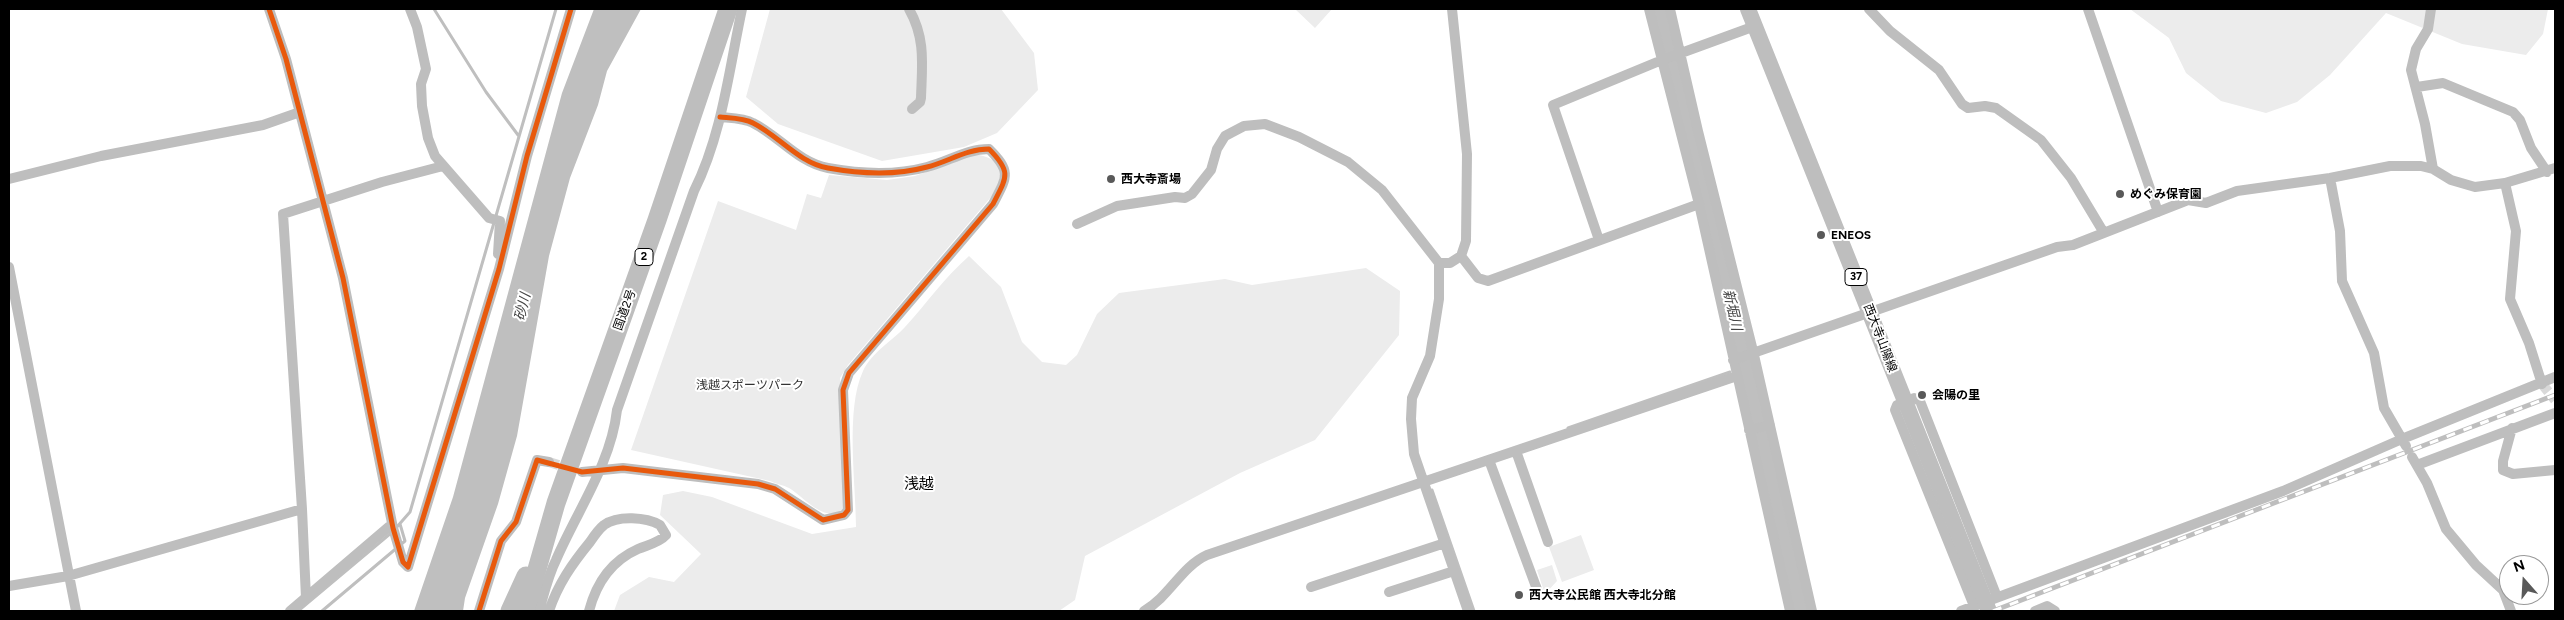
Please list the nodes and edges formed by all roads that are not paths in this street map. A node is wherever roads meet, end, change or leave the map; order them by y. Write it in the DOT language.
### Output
graph roads {
  1 [pos="269,9"];
  2 [pos="410,9"];
  3 [pos="572,9"];
  4 [pos="728,9"];
  5 [pos="742,9"];
  6 [pos="909,9"];
  7 [pos="1452,9"];
  8 [pos="1649,9"];
  9 [pos="1670,9"];
  10 [pos="1748,9"];
  11 [pos="1869,9"];
  12 [pos="2088,9"];
  13 [pos="2431,9"];
  14 [pos="1755,26"];
  15 [pos="1680,54"];
  16 [pos="1663,59"];
  17 [pos="2417,87"];
  18 [pos="912,109"];
  19 [pos="300,112"];
  20 [pos="720,116"];
  21 [pos="1696,132"];
  22 [pos="1682,136"];
  23 [pos="443,166"];
  24 [pos="2433,169"];
  25 [pos="2551,170"];
  26 [pos="9,178"];
  27 [pos="2330,178"];
  28 [pos="2505,183"];
  29 [pos="322,201"];
  30 [pos="1699,204"];
  31 [pos="2158,212"];
  32 [pos="1077,224"];
  33 [pos="2104,233"];
  34 [pos="1599,240"];
  35 [pos="1461,256"];
  36 [pos="1439,263"];
  37 [pos="9,267"];
  38 [pos="499,269"];
  39 [pos="11,289"];
  40 [pos="1870,313"];
  41 [pos="1752,355"];
  42 [pos="1736,360"];
  43 [pos="1737,376"];
  44 [pos="2555,377"];
  45 [pos="2542,384"];
  46 [pos="1905,402"];
  47 [pos="2555,413"];
  48 [pos="1768,425"];
  49 [pos="2512,428"];
  50 [pos="1751,430"];
  51 [pos="2404,442"];
  52 [pos="1516,451"];
  53 [pos="1490,460"];
  54 [pos="549,462"];
  55 [pos="599,470"];
  56 [pos="2555,470"];
  57 [pos="582,472"];
  58 [pos="1424,482"];
  59 [pos="556,503"];
  60 [pos="302,509"];
  61 [pos="392,526"];
  62 [pos="1548,542"];
  63 [pos="1445,543"];
  64 [pos="1454,571"];
  65 [pos="68,576"];
  66 [pos="9,586"];
  67 [pos="1312,587"];
  68 [pos="1389,592"];
  69 [pos="1538,592"];
  70 [pos="306,598"];
  71 [pos="1987,605"];
  72 [pos="76,611"];
  73 [pos="290,611"];
  74 [pos="478,611"];
  75 [pos="510,611"];
  76 [pos="526,611"];
  77 [pos="539,611"];
  78 [pos="549,611"];
  79 [pos="589,611"];
  80 [pos="1144,611"];
  81 [pos="1468,611"];
  82 [pos="1790,611"];
  83 [pos="1812,611"];
  84 [pos="1961,611"];
  85 [pos="2035,611"];
  86 [pos="2055,611"];
  87 [pos="2511,611"];
  1 -- 19 [label="street"];
  2 -- 23 [label="street"];
  3 -- 38 [label="street"];
  4 -- 59 [label="highway, 国道2号 / 2"];
  5 -- 20 [label="street"];
  6 -- 18 [label="street"];
  7 -- 35 [label="street"];
  8 -- 16 [label="street"];
  9 -- 15 [label="street"];
  10 -- 14 [label="main road, 西大寺山陽線 / 37"];
  11 -- 33 [label="street"];
  12 -- 31 [label="street"];
  13 -- 17 [label="street"];
  14 -- 15 [label="street"];
  14 -- 40 [label="main road, 西大寺山陽線 / 37"];
  15 -- 16 [label="street"];
  15 -- 21 [label="street"];
  16 -- 22 [label="street"];
  16 -- 34 [label="street"];
  17 -- 24 [label="street"];
  17 -- 25 [label="street"];
  19 -- 26 [label="street"];
  19 -- 29 [label="street"];
  20 -- 55 [label="street"];
  20 -- 55 [label="street"];
  21 -- 22 [label="street"];
  21 -- 41 [label="street"];
  22 -- 30 [label="street"];
  23 -- 29 [label="street"];
  23 -- 38 [label="street"];
  24 -- 27 [label="street"];
  24 -- 28 [label="street"];
  25 -- 28 [label="street"];
  27 -- 31 [label="street"];
  27 -- 51 [label="street"];
  28 -- 45 [label="street"];
  29 -- 60 [label="street"];
  29 -- 61 [label="street"];
  30 -- 34 [label="street"];
  30 -- 42 [label="street"];
  31 -- 33 [label="street"];
  32 -- 36 [label="street"];
  33 -- 40 [label="street"];
  34 -- 35 [label="street"];
  35 -- 36 [label="street"];
  36 -- 58 [label="street"];
  37 -- 39 [label="street"];
  38 -- 61 [label="street"];
  39 -- 65 [label="street"];
  40 -- 41 [label="street"];
  40 -- 46 [label="main road, 西大寺山陽線 / 37"];
  41 -- 42 [label="street"];
  41 -- 48 [label="street"];
  42 -- 43 [label="street"];
  43 -- 50 [label="street"];
  43 -- 52 [label="street"];
  44 -- 45 [label="street"];
  45 -- 51 [label="street"];
  46 -- 71 [label="main road, 西大寺山陽線 / 37"];
  46 -- 71 [label="street"];
  46 -- 71 [label="street"];
  47 -- 49 [label="street"];
  48 -- 50 [label="street"];
  48 -- 83 [label="street"];
  49 -- 56 [label="street"];
  49 -- 87 [label="street"];
  50 -- 82 [label="street"];
  51 -- 71 [label="street"];
  52 -- 53 [label="street"];
  52 -- 62 [label="street"];
  53 -- 58 [label="street"];
  53 -- 69 [label="street"];
  54 -- 74 [label="street"];
  55 -- 57 [label="street"];
  55 -- 77 [label="street"];
  58 -- 63 [label="street"];
  58 -- 80 [label="street"];
  59 -- 75 [label="highway"];
  59 -- 76 [label="highway, 国道2号 / 2"];
  60 -- 65 [label="street"];
  60 -- 70 [label="street"];
  61 -- 70 [label="street"];
  63 -- 64 [label="street"];
  63 -- 67 [label="street"];
  64 -- 68 [label="street"];
  64 -- 81 [label="street"];
  65 -- 66 [label="street"];
  65 -- 72 [label="street"];
  70 -- 73 [label="street"];
  71 -- 84 [label="street"];
  78 -- 79 [label="street"];
  85 -- 86 [label="street"];
}
